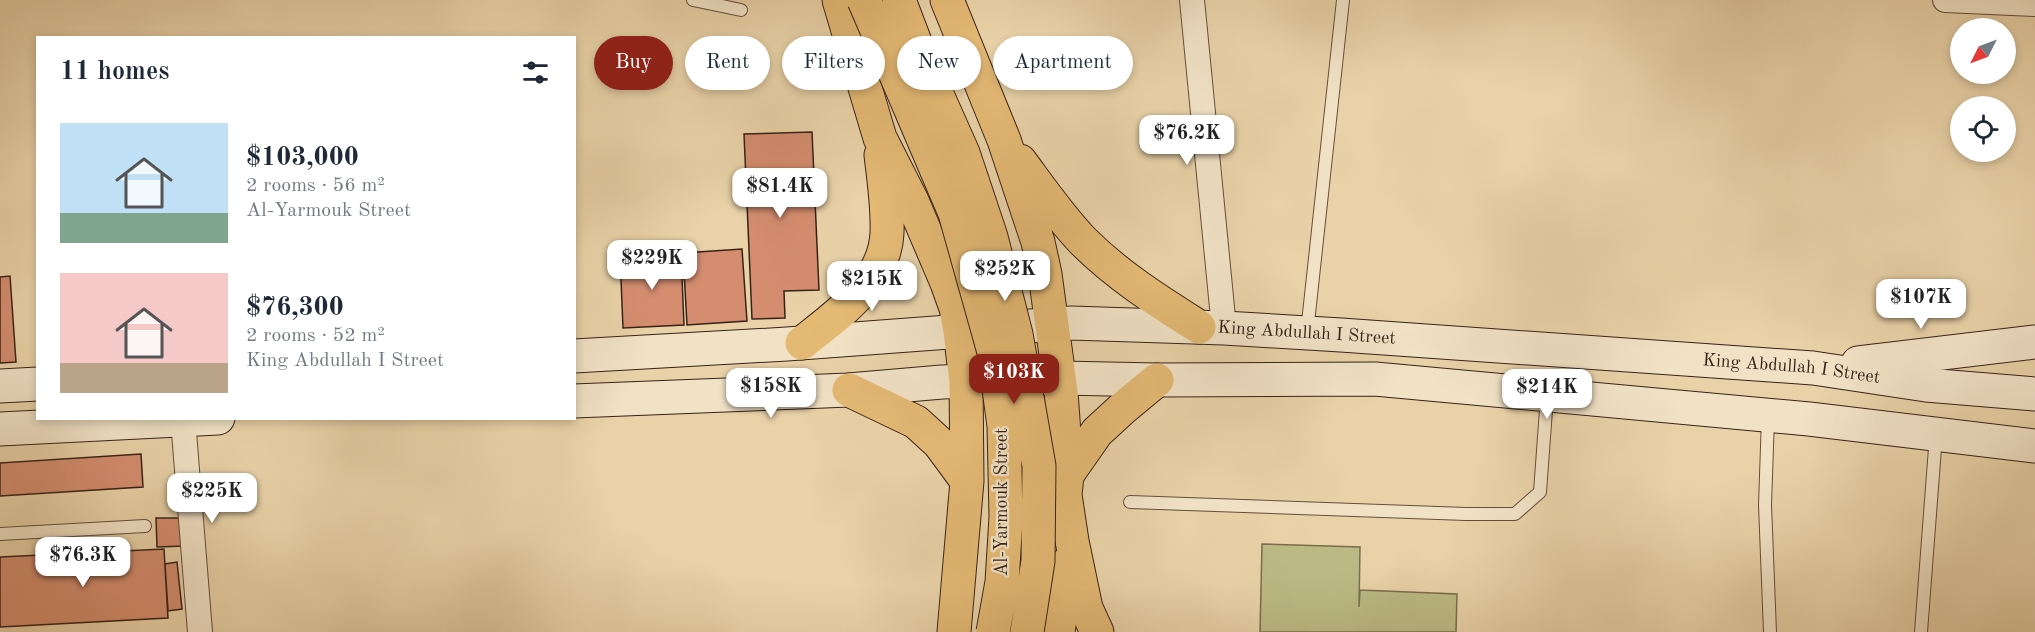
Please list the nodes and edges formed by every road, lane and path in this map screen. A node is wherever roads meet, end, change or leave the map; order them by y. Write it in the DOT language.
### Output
graph roads {
  1 [pos="693,0"];
  2 [pos="839,0"];
  3 [pos="864,0"];
  4 [pos="899,0"];
  5 [pos="947,0"];
  6 [pos="1192,0"];
  7 [pos="1342,0"];
  8 [pos="1945,0"];
  9 [pos="2035,4"];
  10 [pos="741,10"];
  11 [pos="880,138"];
  12 [pos="1005,140"];
  13 [pos="1045,274"];
  14 [pos="947,283"];
  15 [pos="1054,324"];
  16 [pos="1212,327"];
  17 [pos="960,331"];
  18 [pos="1306,333"];
  19 [pos="2035,342"];
  20 [pos="802,344"];
  21 [pos="576,356"];
  22 [pos="1813,368"];
  23 [pos="1060,378"];
  24 [pos="1157,380"];
  25 [pos="966,381"];
  26 [pos="36,384"];
  27 [pos="0,386"];
  28 [pos="849,390"];
  29 [pos="2035,394"];
  30 [pos="1547,395"];
  31 [pos="576,401"];
  32 [pos="1768,416"];
  33 [pos="183,420"];
  34 [pos="0,429"];
  35 [pos="1936,434"];
  36 [pos="2035,446"];
  37 [pos="1067,475"];
  38 [pos="967,481"];
  39 [pos="1130,502"];
  40 [pos="145,526"];
  41 [pos="0,534"];
  42 [pos="1072,542"];
  43 [pos="200,632"];
  44 [pos="954,632"];
  45 [pos="993,632"];
  46 [pos="1027,632"];
  47 [pos="1058,632"];
  48 [pos="1097,632"];
  49 [pos="1770,632"];
  50 [pos="1921,632"];
  1 -- 10 [label="lane"];
  2 -- 11 [label="highway"];
  3 -- 45 [label="highway, Al-Yarmouk Street, bridge"];
  4 -- 46 [label="highway, Al-Yarmouk Street, bridge"];
  5 -- 12 [label="highway"];
  6 -- 16 [label="street"];
  7 -- 18 [label="lane"];
  8 -- 9 [label="street"];
  11 -- 14 [label="highway"];
  11 -- 20 [label="highway"];
  12 -- 13 [label="highway"];
  12 -- 16 [label="highway"];
  13 -- 14 [label="highway"];
  13 -- 15 [label="highway"];
  14 -- 17 [label="highway"];
  15 -- 16 [label="main road, King Abdullah I Street"];
  15 -- 17 [label="main road, King Abdullah I Street"];
  15 -- 23 [label="highway"];
  16 -- 18 [label="main road, King Abdullah I Street"];
  17 -- 20 [label="main road, King Abdullah I Street"];
  17 -- 25 [label="highway"];
  18 -- 22 [label="main road, King Abdullah I Street"];
  19 -- 22 [label="main road"];
  20 -- 21 [label="main road, King Abdullah I Street"];
  22 -- 29 [label="main road, King Abdullah I Street"];
  23 -- 24 [label="main road"];
  23 -- 25 [label="main road"];
  23 -- 37 [label="highway"];
  24 -- 30 [label="main road"];
  24 -- 37 [label="highway"];
  25 -- 28 [label="main road"];
  25 -- 38 [label="highway"];
  26 -- 27 [label="main road"];
  28 -- 31 [label="main road"];
  28 -- 38 [label="highway"];
  30 -- 32 [label="main road"];
  30 -- 39 [label="lane"];
  32 -- 35 [label="main road"];
  32 -- 49 [label="lane"];
  33 -- 34 [label="main road"];
  33 -- 43 [label="street"];
  35 -- 36 [label="main road"];
  35 -- 50 [label="lane"];
  37 -- 42 [label="highway"];
  38 -- 44 [label="highway"];
  40 -- 41 [label="lane"];
  42 -- 47 [label="highway"];
  42 -- 48 [label="highway"];
}
